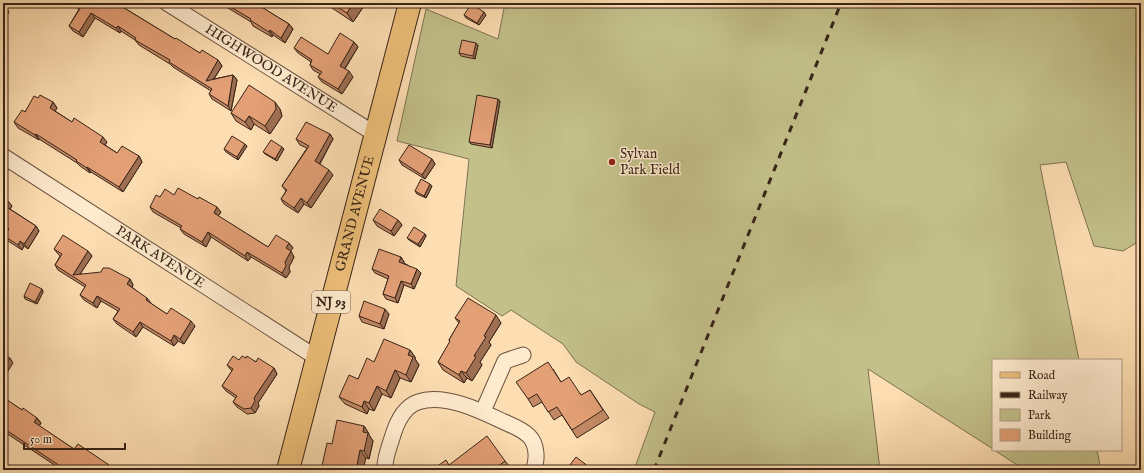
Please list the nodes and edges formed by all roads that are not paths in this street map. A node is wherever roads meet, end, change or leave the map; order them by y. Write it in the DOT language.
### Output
graph roads {
  1 [pos="168,3"];
  2 [pos="410,3"];
  3 [pos="375,134"];
  4 [pos="3,156"];
  5 [pos="523,355"];
  6 [pos="316,358"];
  7 [pos="483,411"];
  8 [pos="288,470"];
  9 [pos="385,470"];
  10 [pos="534,470"];
  1 -- 3 [label="street, HIGHWOOD AVENUE"];
  2 -- 3 [label="main road, GRAND AVENUE / NJ 93"];
  3 -- 6 [label="main road, GRAND AVENUE / NJ 93"];
  4 -- 6 [label="street, PARK AVENUE"];
  5 -- 7 [label="street"];
  6 -- 8 [label="main road, GRAND AVENUE / NJ 93"];
  7 -- 9 [label="street"];
  7 -- 10 [label="street"];
}
